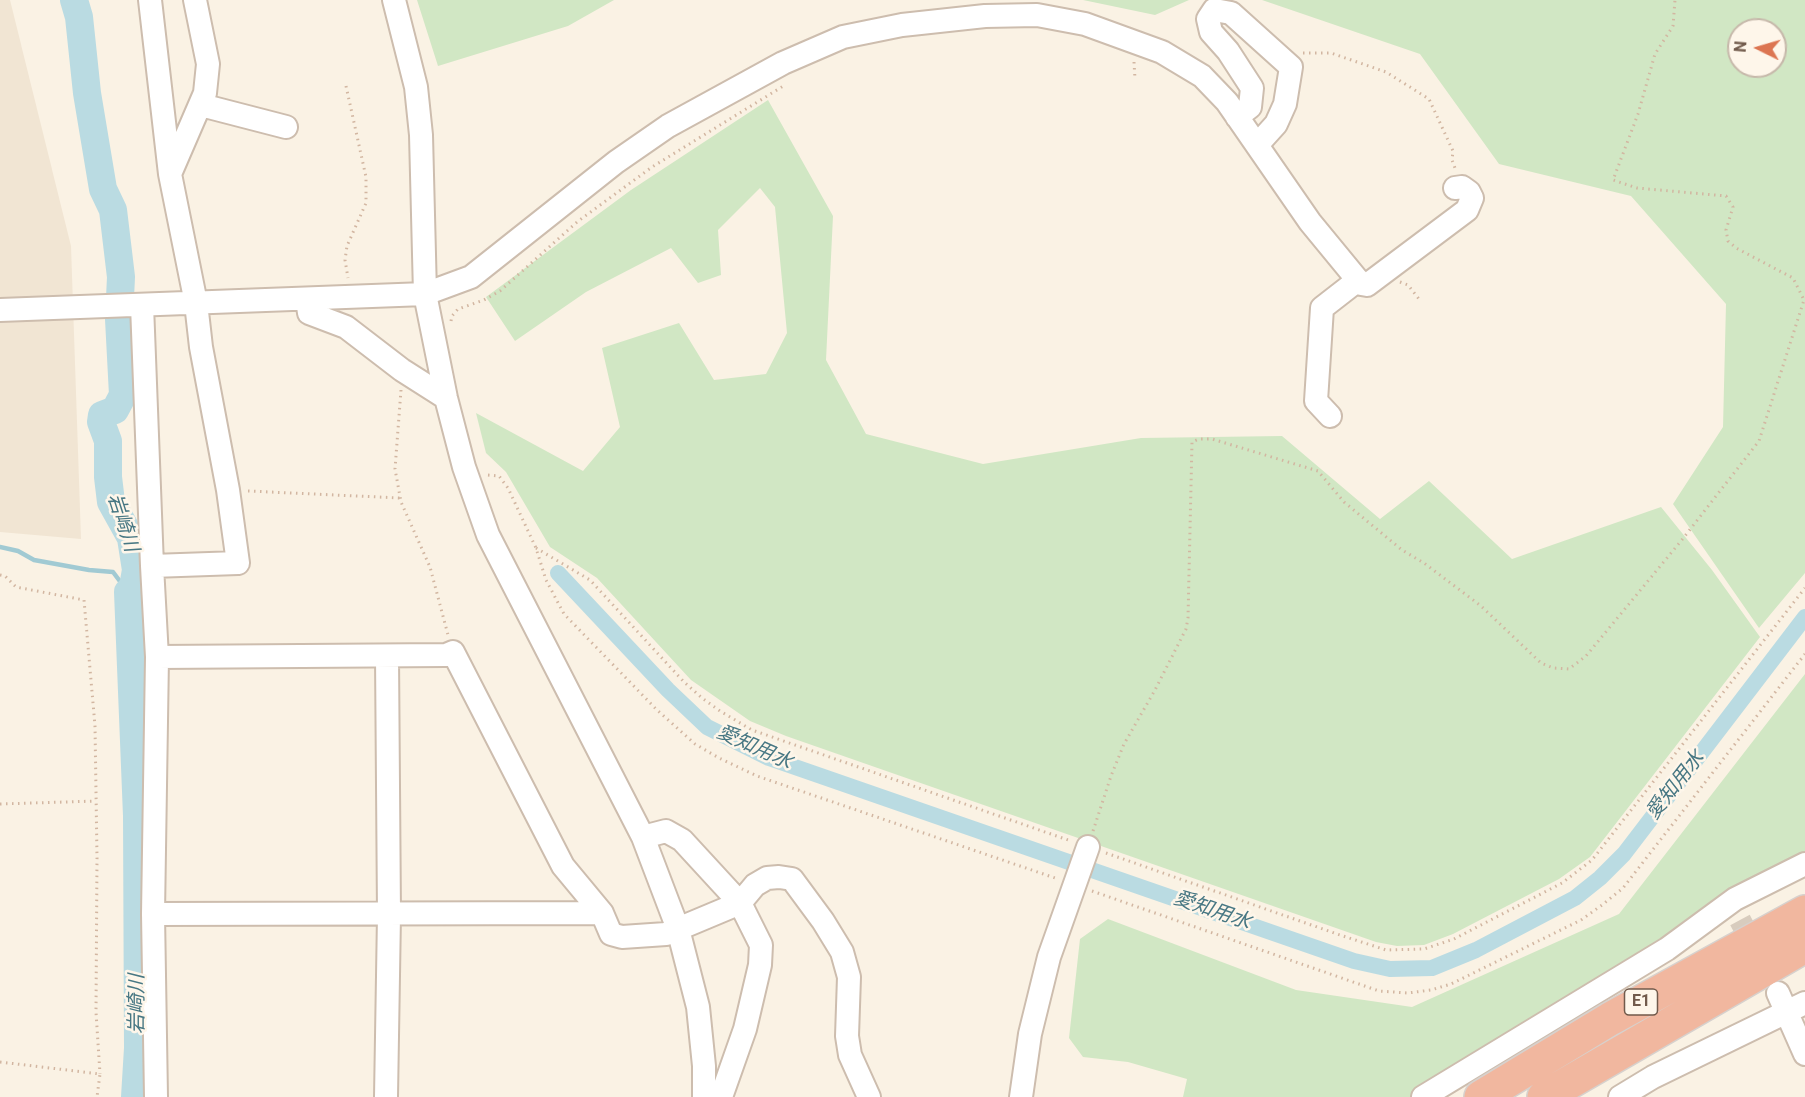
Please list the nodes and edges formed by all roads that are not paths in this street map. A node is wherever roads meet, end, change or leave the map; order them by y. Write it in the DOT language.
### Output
graph roads {
  1 [pos="150,0"];
  2 [pos="195,0"];
  3 [pos="394,0"];
  4 [pos="201,105"];
  5 [pos="1237,117"];
  6 [pos="286,127"];
  7 [pos="1257,146"];
  8 [pos="170,174"];
  9 [pos="1456,180"];
  10 [pos="1359,282"];
  11 [pos="425,294"];
  12 [pos="307,299"];
  13 [pos="196,303"];
  14 [pos="140,305"];
  15 [pos="0,310"];
  16 [pos="446,398"];
  17 [pos="1330,416"];
  18 [pos="152,566"];
  19 [pos="387,656"];
  20 [pos="157,657"];
  21 [pos="643,837"];
  22 [pos="1088,847"];
  23 [pos="1805,864"];
  24 [pos="740,903"];
  25 [pos="1805,912"];
  26 [pos="602,913"];
  27 [pos="153,914"];
  28 [pos="389,915"];
  29 [pos="678,930"];
  30 [pos="1805,946"];
  31 [pos="1789,1003"];
  32 [pos="1803,1048"];
  33 [pos="156,1097"];
  34 [pos="386,1097"];
  35 [pos="704,1097"];
  36 [pos="721,1097"];
  37 [pos="869,1097"];
  38 [pos="1021,1097"];
  39 [pos="1423,1097"];
  40 [pos="1482,1097"];
  41 [pos="1544,1097"];
  42 [pos="1620,1097"];
  1 -- 8 [label="street"];
  2 -- 4 [label="street"];
  3 -- 11 [label="street"];
  4 -- 6 [label="street"];
  4 -- 8 [label="street"];
  5 -- 7 [label="street"];
  5 -- 7 [label="street"];
  5 -- 11 [label="street"];
  7 -- 10 [label="street"];
  8 -- 13 [label="street"];
  9 -- 10 [label="street"];
  10 -- 17 [label="street"];
  11 -- 12 [label="street"];
  11 -- 16 [label="street"];
  12 -- 13 [label="street"];
  12 -- 16 [label="street"];
  13 -- 14 [label="street"];
  13 -- 18 [label="street"];
  14 -- 15 [label="street"];
  14 -- 18 [label="street"];
  16 -- 21 [label="street"];
  18 -- 20 [label="street"];
  19 -- 20 [label="street"];
  19 -- 26 [label="street"];
  19 -- 28 [label="street"];
  20 -- 27 [label="street"];
  21 -- 24 [label="street"];
  21 -- 29 [label="street"];
  22 -- 38 [label="street"];
  23 -- 39 [label="street"];
  24 -- 29 [label="street"];
  24 -- 36 [label="street"];
  24 -- 37 [label="street"];
  25 -- 40 [label="highway, E1"];
  26 -- 28 [label="street"];
  26 -- 29 [label="street"];
  27 -- 28 [label="street"];
  27 -- 33 [label="street"];
  28 -- 34 [label="street"];
  29 -- 35 [label="street"];
  30 -- 41 [label="highway, E1"];
  31 -- 32 [label="street"];
  31 -- 42 [label="street"];
}
